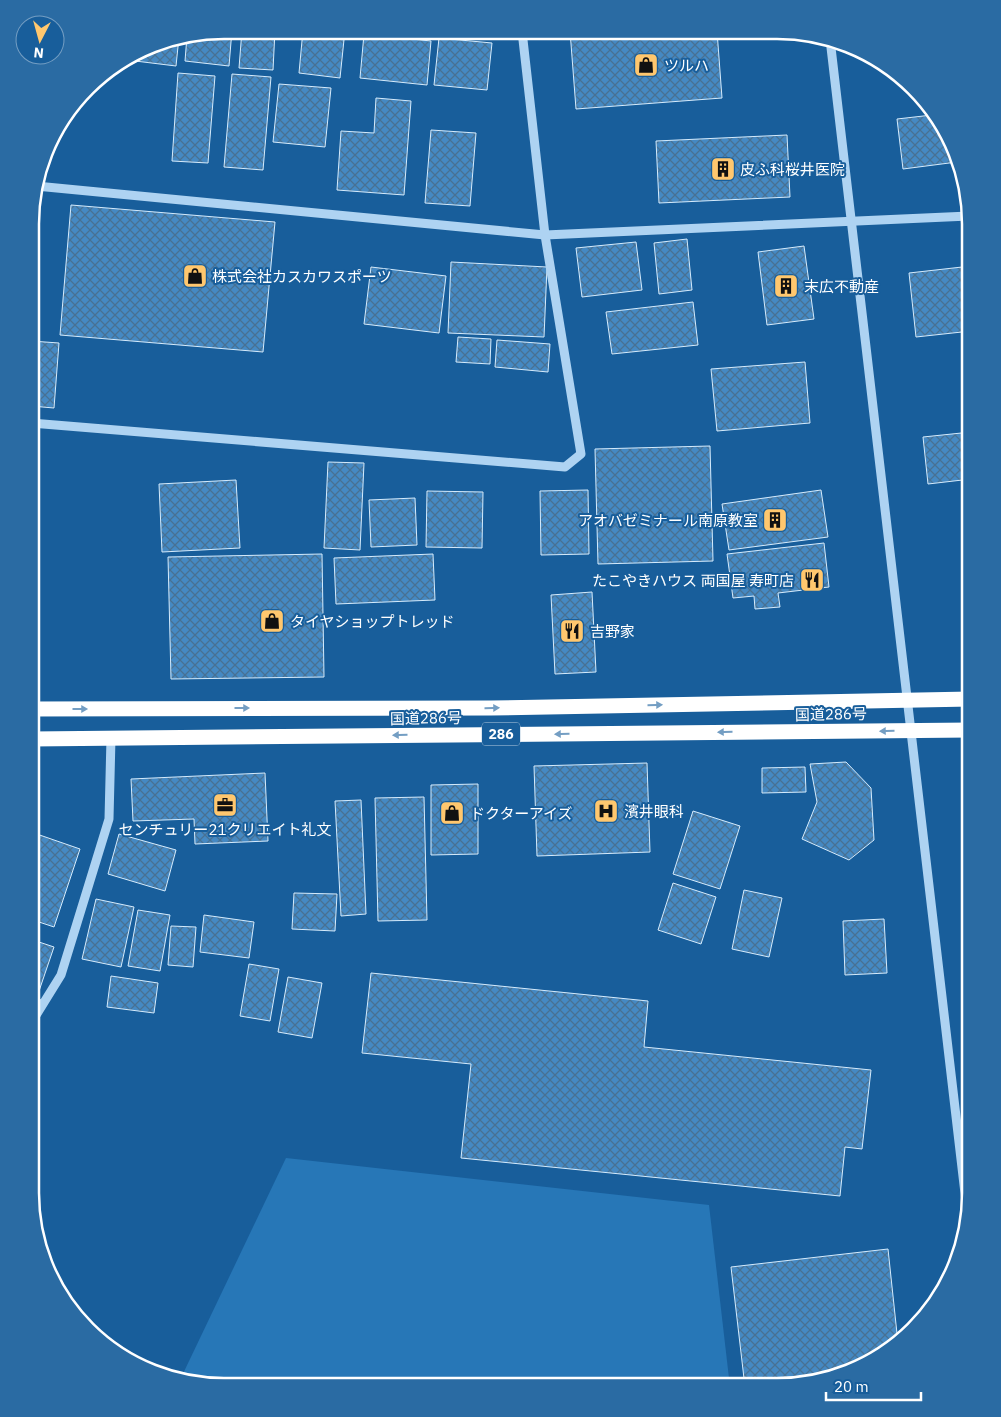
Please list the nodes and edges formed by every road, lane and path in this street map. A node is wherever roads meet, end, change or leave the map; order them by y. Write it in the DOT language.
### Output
graph roads {
  1 [pos="523,39"];
  2 [pos="831,47"];
  3 [pos="42,187"];
  4 [pos="962,216"];
  5 [pos="852,220"];
  6 [pos="545,235"];
  7 [pos="39,424"];
  8 [pos="962,699"];
  9 [pos="908,700"];
  10 [pos="39,709"];
  11 [pos="962,730"];
  12 [pos="910,731"];
  13 [pos="111,738"];
  14 [pos="39,739"];
  15 [pos="39,1004"];
  16 [pos="42,1004"];
  17 [pos="39,1009"];
  18 [pos="962,1169"];
  1 -- 6 [label="street"];
  2 -- 5 [label="street"];
  3 -- 6 [label="street"];
  4 -- 5 [label="street"];
  5 -- 6 [label="street"];
  5 -- 9 [label="street"];
  6 -- 7 [label="street"];
  8 -- 9 [label="highway, 国道286号 / 286"];
  10 -- 9 [label="highway, 国道286号 / 286, one-way"];
  9 -- 12 [label="street"];
  11 -- 12 [label="highway, 国道286号 / 286"];
  12 -- 13 [label="highway, 国道286号 / 286, one-way"];
  12 -- 18 [label="street"];
  13 -- 14 [label="highway, 国道286号 / 286"];
  13 -- 16 [label="street"];
  15 -- 16 [label="street"];
  16 -- 17 [label="street"];
}
